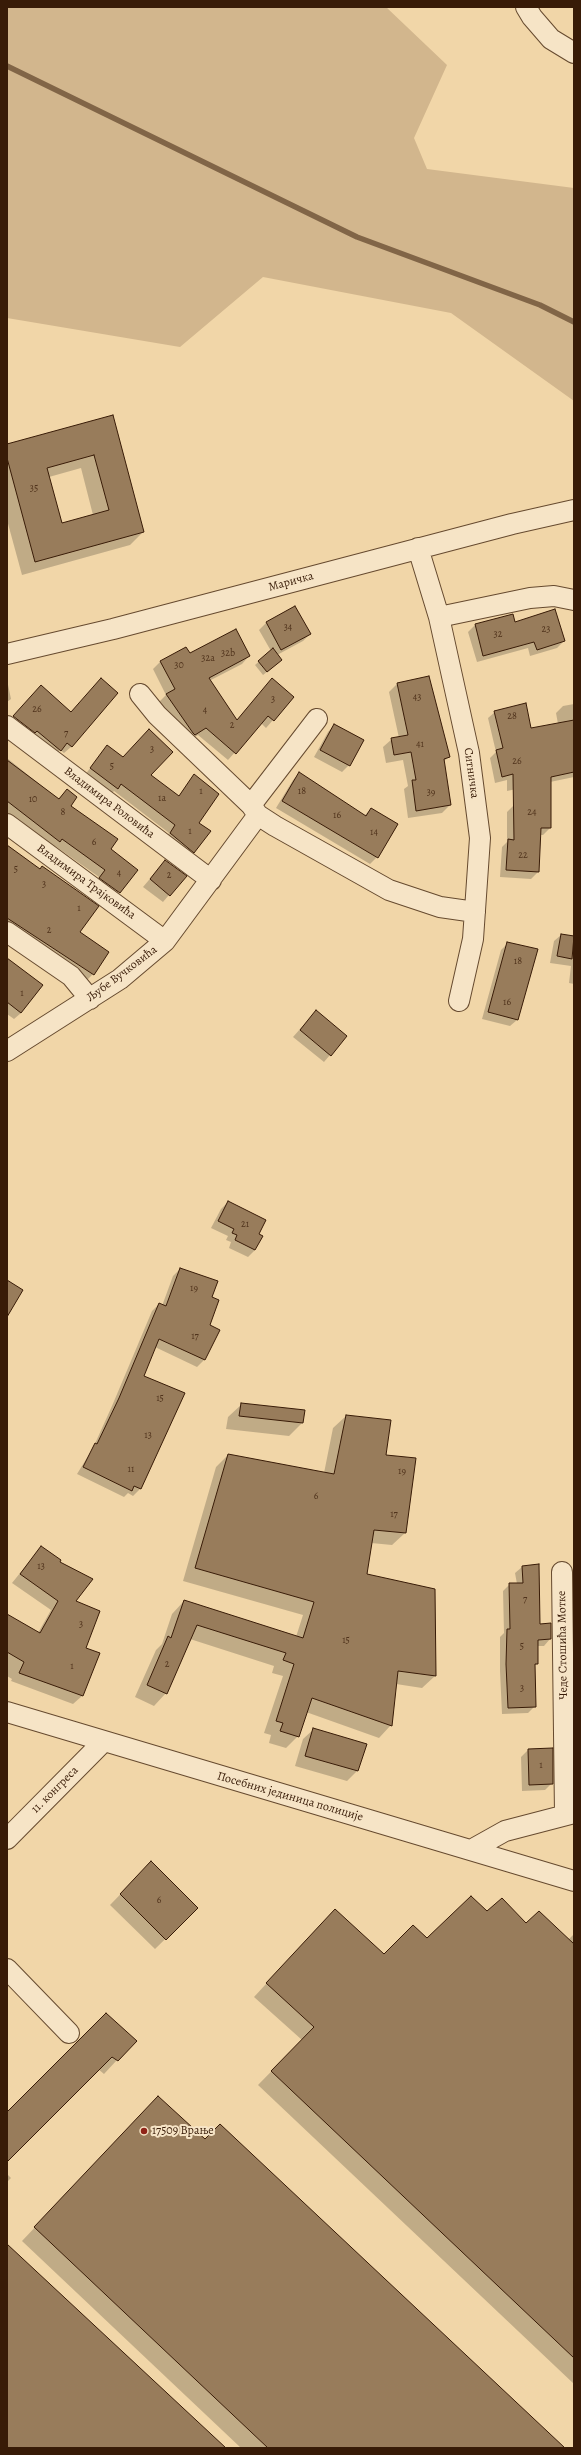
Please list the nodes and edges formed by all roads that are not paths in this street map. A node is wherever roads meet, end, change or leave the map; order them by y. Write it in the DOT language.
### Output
graph roads {
  1 [pos="526,7"];
  2 [pos="574,53"];
  3 [pos="574,510"];
  4 [pos="418,548"];
  5 [pos="574,600"];
  6 [pos="440,617"];
  7 [pos="7,654"];
  8 [pos="140,694"];
  9 [pos="317,719"];
  10 [pos="7,726"];
  11 [pos="255,810"];
  12 [pos="7,824"];
  13 [pos="211,880"];
  14 [pos="475,912"];
  15 [pos="7,932"];
  16 [pos="166,941"];
  17 [pos="90,999"];
  18 [pos="459,1001"];
  19 [pos="7,1051"];
  20 [pos="562,1572"];
  21 [pos="7,1712"];
  22 [pos="103,1742"];
  23 [pos="570,1814"];
  24 [pos="7,1839"];
  25 [pos="471,1850"];
  26 [pos="574,1881"];
  27 [pos="7,1969"];
  28 [pos="69,2033"];
  1 -- 2 [label="street"];
  3 -- 4 [label="street, Маричка"];
  4 -- 6 [label="street, Ситничка"];
  4 -- 7 [label="street, Маричка"];
  5 -- 6 [label="street"];
  6 -- 14 [label="street, Ситничка"];
  8 -- 11 [label="street"];
  9 -- 11 [label="street, Љубе Вучковића"];
  10 -- 13 [label="street, Владимира Роловића"];
  11 -- 13 [label="street, Љубе Вучковића"];
  11 -- 14 [label="street"];
  12 -- 16 [label="street, Владимира Трајковића"];
  13 -- 16 [label="street, Љубе Вучковића"];
  14 -- 18 [label="street, Ситничка"];
  15 -- 17 [label="street"];
  16 -- 17 [label="street, Љубе Вучковића"];
  17 -- 19 [label="street, Љубе Вучковића"];
  20 -- 23 [label="street, Чеде Стошића Мотке"];
  21 -- 22 [label="street, Посебних јединица полиције"];
  22 -- 24 [label="street, 11. конгреса"];
  22 -- 25 [label="street, Посебних јединица полиције"];
  23 -- 25 [label="street"];
  25 -- 26 [label="street, Посебних јединица полиције"];
  27 -- 28 [label="street"];
}
